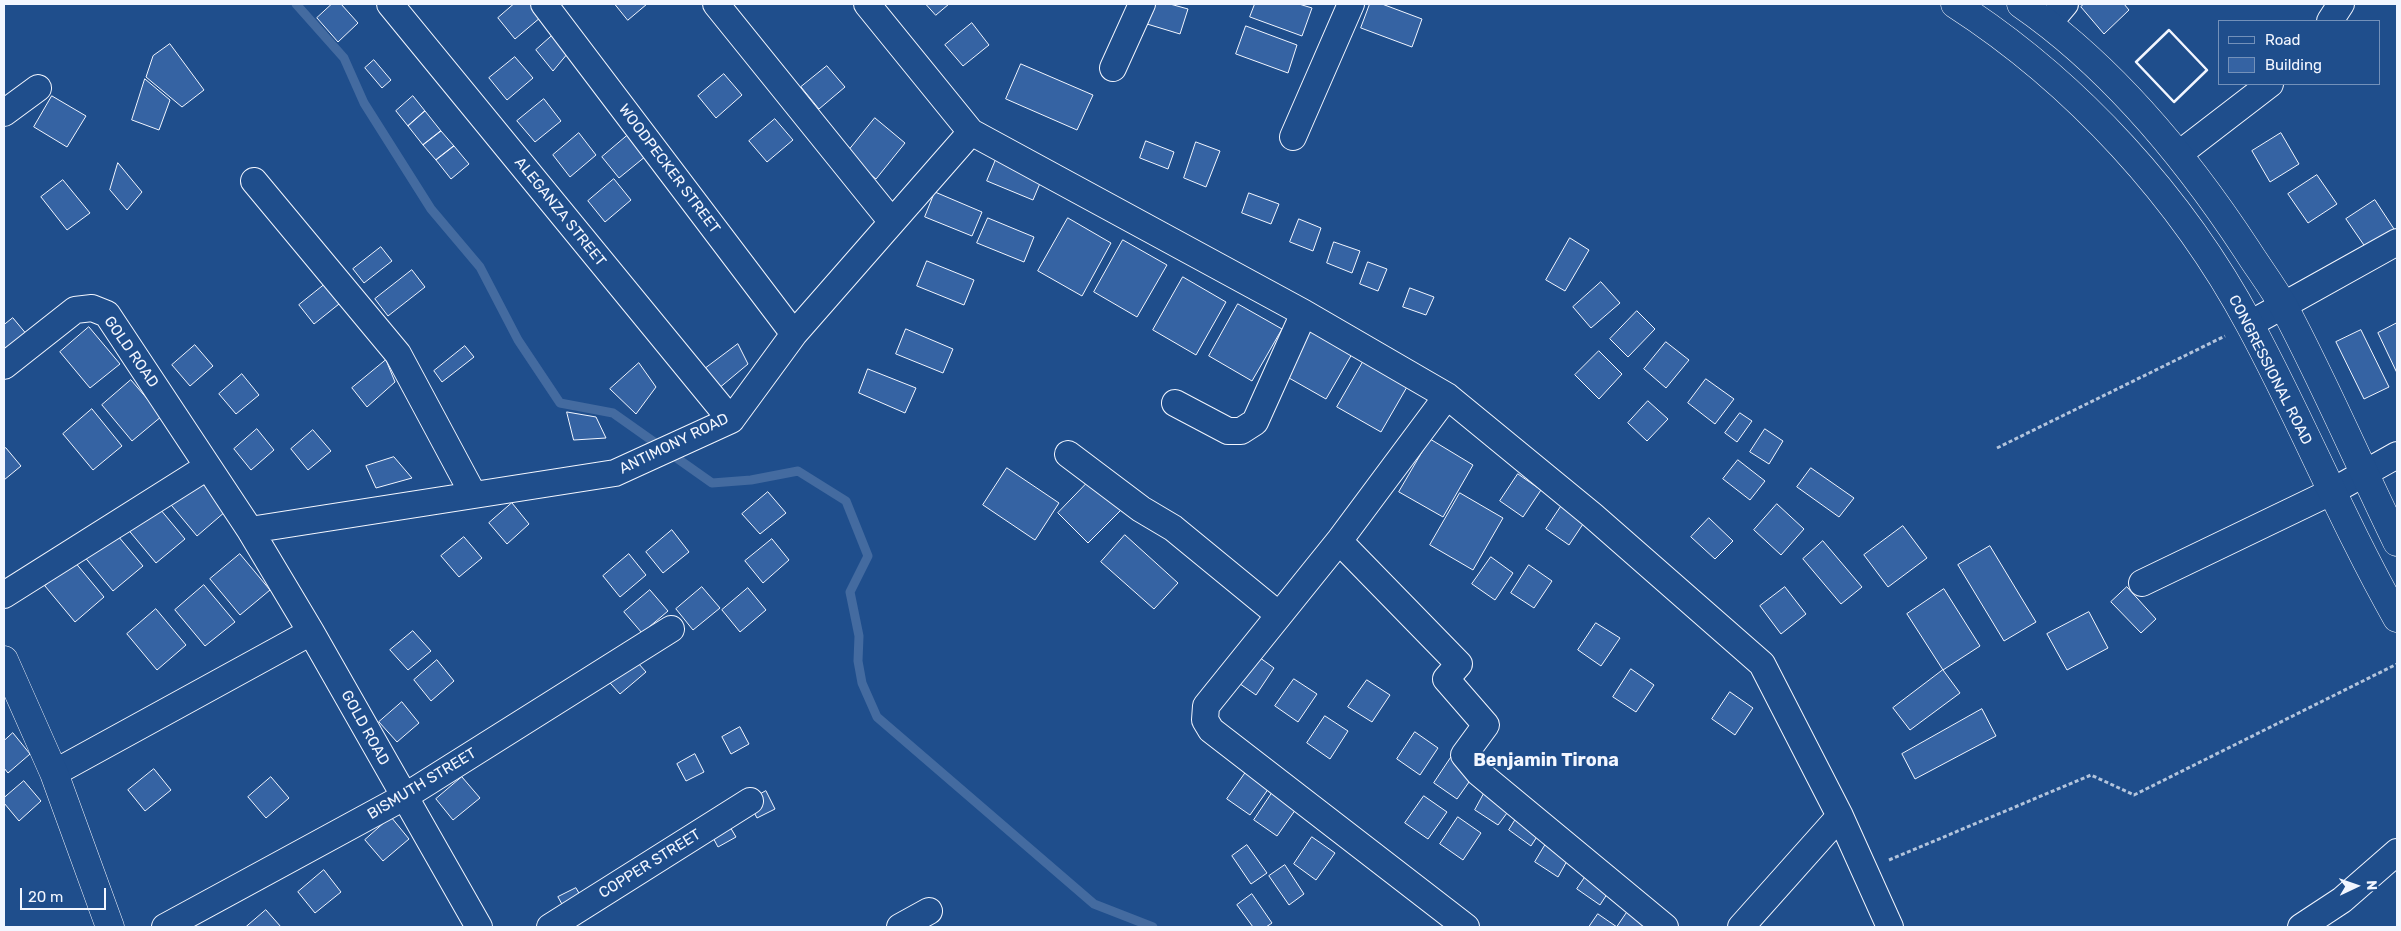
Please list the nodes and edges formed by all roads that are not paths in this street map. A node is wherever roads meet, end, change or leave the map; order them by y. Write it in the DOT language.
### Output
graph roads {
  1 [pos="390,4"];
  2 [pos="544,4"];
  3 [pos="716,4"];
  4 [pos="867,4"];
  5 [pos="1142,4"];
  6 [pos="1352,4"];
  7 [pos="1956,4"];
  8 [pos="2021,4"];
  9 [pos="2341,4"];
  10 [pos="2057,14"];
  11 [pos="2331,20"];
  12 [pos="1113,68"];
  13 [pos="2269,85"];
  14 [pos="38,88"];
  15 [pos="4,113"];
  16 [pos="2150,121"];
  17 [pos="971,132"];
  18 [pos="1293,137"];
  19 [pos="2126,148"];
  20 [pos="2179,154"];
  21 [pos="254,181"];
  22 [pos="892,222"];
  23 [pos="2397,242"];
  24 [pos="2283,306"];
  25 [pos="1304,313"];
  26 [pos="2250,324"];
  27 [pos="794,334"];
  28 [pos="4,366"];
  29 [pos="1447,396"];
  30 [pos="1175,403"];
  31 [pos="730,420"];
  32 [pos="1068,454"];
  33 [pos="2397,455"];
  34 [pos="207,467"];
  35 [pos="2364,474"];
  36 [pos="2331,492"];
  37 [pos="473,494"];
  38 [pos="250,530"];
  39 [pos="1339,541"];
  40 [pos="2397,542"];
  41 [pos="2142,583"];
  42 [pos="4,595"];
  43 [pos="1279,615"];
  44 [pos="2397,618"];
  45 [pos="672,629"];
  46 [pos="311,632"];
  47 [pos="4,660"];
  48 [pos="54,773"];
  49 [pos="404,797"];
  50 [pos="750,802"];
  51 [pos="1840,816"];
  52 [pos="2397,852"];
  53 [pos="929,911"];
  54 [pos="110,927"];
  55 [pos="165,927"];
  56 [pos="479,927"];
  57 [pos="550,927"];
  58 [pos="900,927"];
  59 [pos="1466,927"];
  60 [pos="1665,927"];
  61 [pos="1741,927"];
  62 [pos="1890,927"];
  63 [pos="2301,927"];
  1 -- 31 [label="street, ALEGANZA STREET"];
  2 -- 27 [label="street, WOODPECKER STREET"];
  3 -- 22 [label="street"];
  4 -- 17 [label="street"];
  5 -- 12 [label="street"];
  6 -- 18 [label="street"];
  7 -- 19 [label="main road, CONGRESSIONAL ROAD"];
  8 -- 10 [label="main road"];
  9 -- 11 [label="street"];
  10 -- 16 [label="main road"];
  13 -- 20 [label="street"];
  14 -- 15 [label="street"];
  16 -- 19 [label="main road"];
  16 -- 20 [label="main road"];
  17 -- 22 [label="street, ANTIMONY ROAD"];
  17 -- 25 [label="street"];
  19 -- 26 [label="main road, CONGRESSIONAL ROAD"];
  20 -- 24 [label="main road"];
  21 -- 37 [label="street"];
  22 -- 27 [label="street, ANTIMONY ROAD"];
  23 -- 24 [label="street"];
  24 -- 26 [label="street"];
  24 -- 35 [label="main road"];
  25 -- 29 [label="street"];
  25 -- 30 [label="street"];
  26 -- 36 [label="main road, CONGRESSIONAL ROAD"];
  27 -- 31 [label="street, ANTIMONY ROAD"];
  28 -- 34 [label="street, GOLD ROAD"];
  29 -- 39 [label="street"];
  29 -- 51 [label="street"];
  31 -- 37 [label="street, ANTIMONY ROAD"];
  32 -- 43 [label="street"];
  33 -- 35 [label="street"];
  34 -- 38 [label="street, GOLD ROAD"];
  34 -- 42 [label="street"];
  35 -- 36 [label="street"];
  35 -- 40 [label="main road"];
  36 -- 41 [label="street"];
  36 -- 44 [label="main road, CONGRESSIONAL ROAD"];
  37 -- 38 [label="street, ANTIMONY ROAD"];
  38 -- 46 [label="street, GOLD ROAD"];
  39 -- 43 [label="street"];
  39 -- 60 [label="street"];
  43 -- 59 [label="street"];
  45 -- 49 [label="street, BISMUTH STREET"];
  46 -- 48 [label="street"];
  46 -- 49 [label="street, GOLD ROAD"];
  47 -- 48 [label="main road"];
  48 -- 54 [label="main road"];
  49 -- 55 [label="street, BISMUTH STREET"];
  49 -- 56 [label="street, GOLD ROAD"];
  50 -- 57 [label="street, COPPER STREET"];
  51 -- 61 [label="street"];
  51 -- 62 [label="street"];
  52 -- 63 [label="street"];
  53 -- 58 [label="street"];
}
